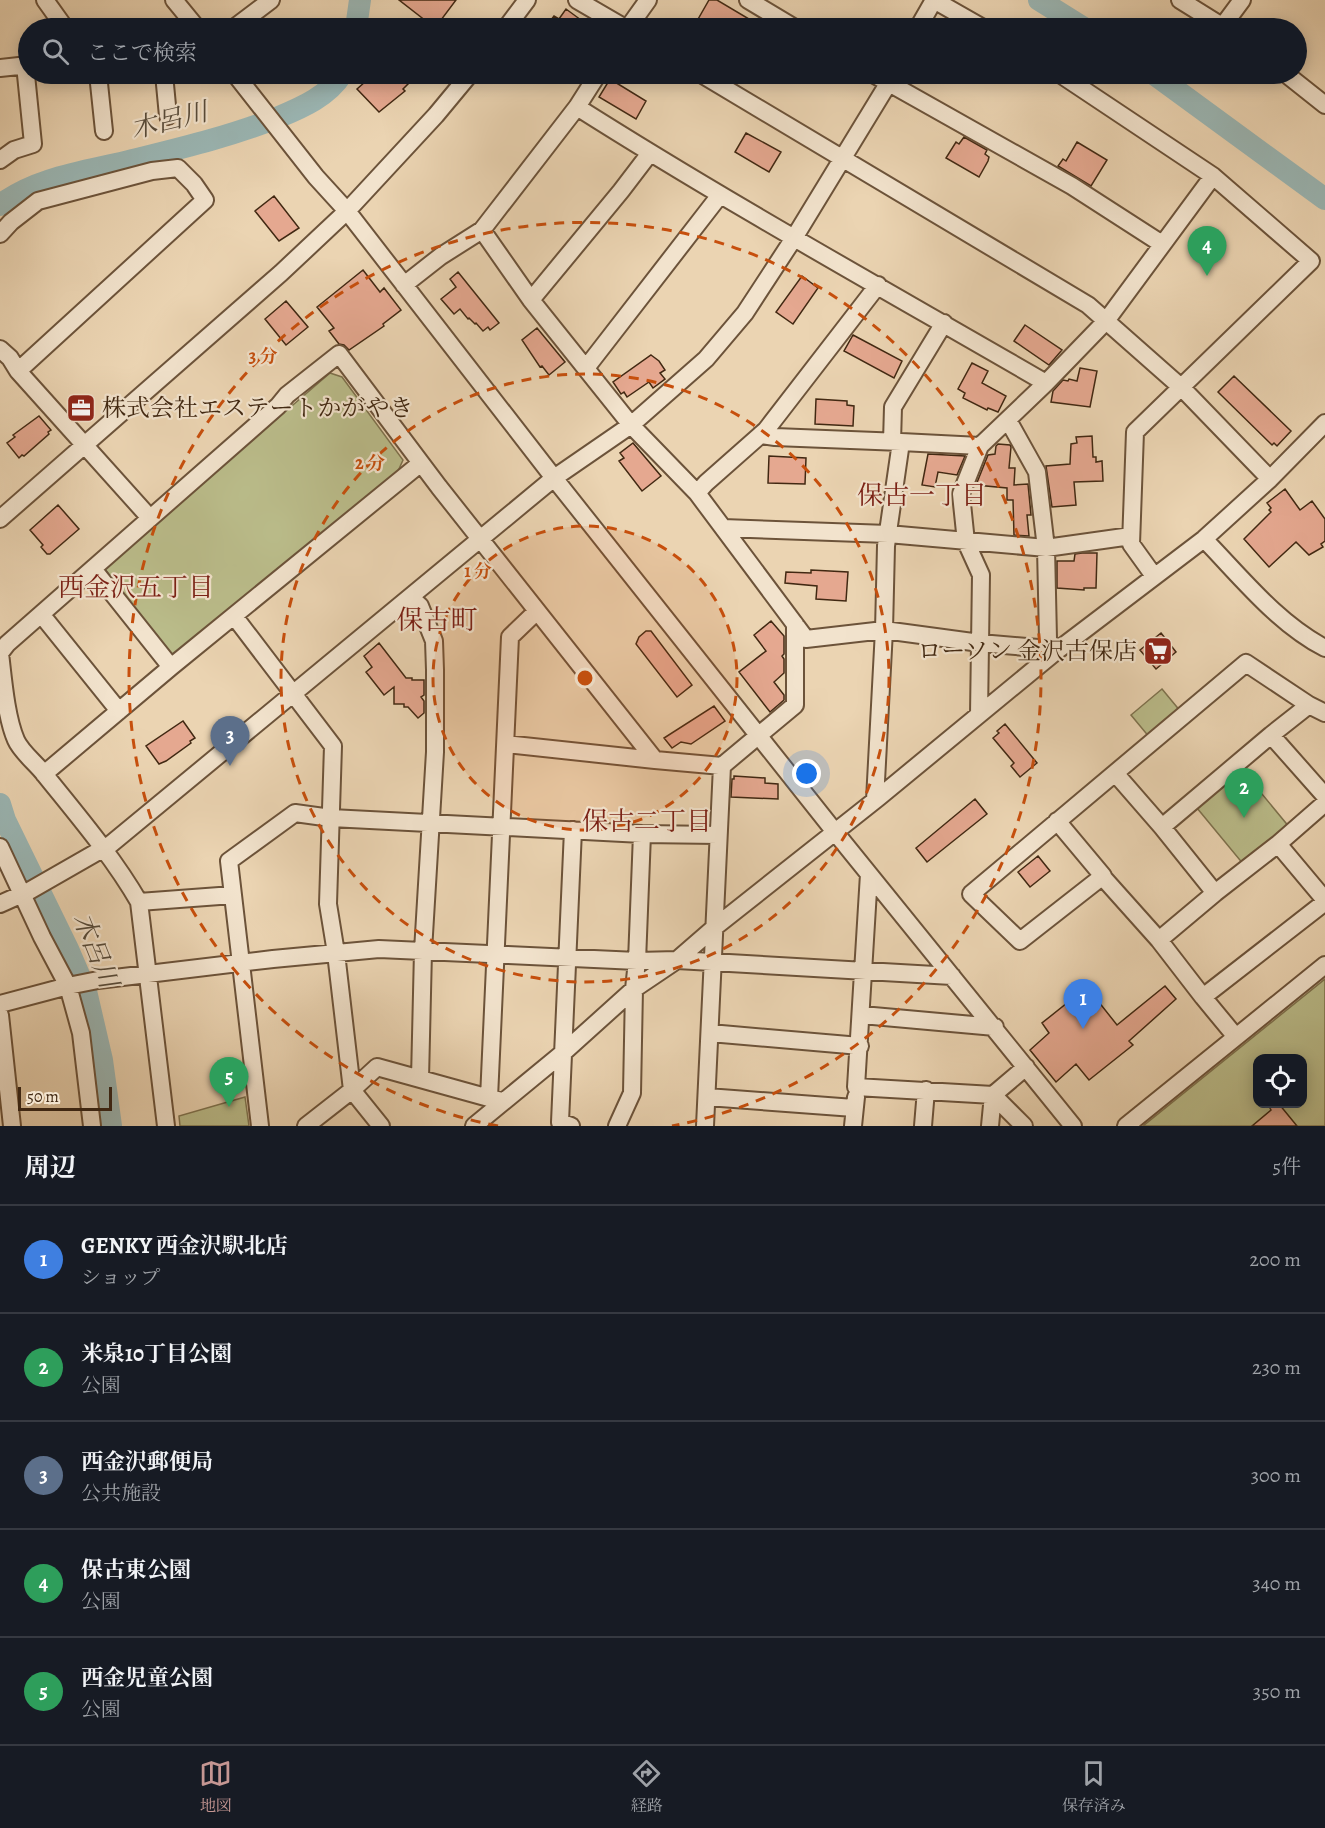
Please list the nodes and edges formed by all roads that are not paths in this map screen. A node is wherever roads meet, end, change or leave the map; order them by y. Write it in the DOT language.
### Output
graph roads {
  1 [pos="45,0"];
  2 [pos="174,0"];
  3 [pos="271,0"];
  4 [pos="527,0"];
  5 [pos="577,0"];
  6 [pos="648,0"];
  7 [pos="748,0"];
  8 [pos="934,0"];
  9 [pos="1180,0"];
  10 [pos="1242,0"];
  11 [pos="58,18"];
  12 [pos="189,18"];
  13 [pos="247,18"];
  14 [pos="514,18"];
  15 [pos="608,18"];
  16 [pos="634,18"];
  17 [pos="778,18"];
  18 [pos="924,18"];
  19 [pos="966,18"];
  20 [pos="1208,18"];
  21 [pos="1230,18"];
  22 [pos="18,66"];
  23 [pos="0,68"];
  24 [pos="28,84"];
  25 [pos="99,84"];
  26 [pos="165,84"];
  27 [pos="244,84"];
  28 [pos="462,84"];
  29 [pos="591,84"];
  30 [pos="718,84"];
  31 [pos="887,84"];
  32 [pos="901,84"];
  33 [pos="1075,84"];
  34 [pos="1299,84"];
  35 [pos="1325,105"];
  36 [pos="577,106"];
  37 [pos="168,116"];
  38 [pos="104,131"];
  39 [pos="650,153"];
  40 [pos="843,158"];
  41 [pos="0,160"];
  42 [pos="1213,176"];
  43 [pos="720,195"];
  44 [pos="347,211"];
  45 [pos="482,230"];
  46 [pos="0,234"];
  47 [pos="794,238"];
  48 [pos="1162,244"];
  49 [pos="404,285"];
  50 [pos="878,285"];
  51 [pos="531,300"];
  52 [pos="1106,321"];
  53 [pos="944,323"];
  54 [pos="0,349"];
  55 [pos="586,368"];
  56 [pos="18,371"];
  57 [pos="1046,383"];
  58 [pos="1182,388"];
  59 [pos="1008,420"];
  60 [pos="1325,423"];
  61 [pos="632,425"];
  62 [pos="760,435"];
  63 [pos="897,442"];
  64 [pos="86,446"];
  65 [pos="980,446"];
  66 [pos="421,463"];
  67 [pos="554,478"];
  68 [pos="1270,479"];
  69 [pos="697,494"];
  70 [pos="150,518"];
  71 [pos="0,519"];
  72 [pos="723,528"];
  73 [pos="888,534"];
  74 [pos="1131,536"];
  75 [pos="480,539"];
  76 [pos="1204,539"];
  77 [pos="966,542"];
  78 [pos="1046,548"];
  79 [pos="93,569"];
  80 [pos="1154,576"];
  81 [pos="410,597"];
  82 [pos="537,611"];
  83 [pos="41,614"];
  84 [pos="234,616"];
  85 [pos="795,624"];
  86 [pos="884,630"];
  87 [pos="980,643"];
  88 [pos="1325,648"];
  89 [pos="1054,653"];
  90 [pos="171,667"];
  91 [pos="294,693"];
  92 [pos="1309,705"];
  93 [pos="119,711"];
  94 [pos="1325,713"];
  95 [pos="979,714"];
  96 [pos="1271,735"];
  97 [pos="760,736"];
  98 [pos="506,744"];
  99 [pos="655,760"];
  100 [pos="722,766"];
  101 [pos="1114,773"];
  102 [pos="44,774"];
  103 [pos="1325,796"];
  104 [pos="875,800"];
  105 [pos="1325,803"];
  106 [pos="331,818"];
  107 [pos="1057,821"];
  108 [pos="432,822"];
  109 [pos="500,827"];
  110 [pos="1162,827"];
  111 [pos="573,830"];
  112 [pos="835,832"];
  113 [pos="642,834"];
  114 [pos="718,835"];
  115 [pos="1278,844"];
  116 [pos="0,847"];
  117 [pos="102,849"];
  118 [pos="869,874"];
  119 [pos="1100,874"];
  120 [pos="26,893"];
  121 [pos="1215,893"];
  122 [pos="233,896"];
  123 [pos="1325,901"];
  124 [pos="139,902"];
  125 [pos="0,904"];
  126 [pos="714,927"];
  127 [pos="1160,940"];
  128 [pos="423,951"];
  129 [pos="336,953"];
  130 [pos="495,954"];
  131 [pos="566,957"];
  132 [pos="677,960"];
  133 [pos="637,961"];
  134 [pos="240,963"];
  135 [pos="712,963"];
  136 [pos="1325,965"];
  137 [pos="865,970"];
  138 [pos="148,975"];
  139 [pos="952,976"];
  140 [pos="71,985"];
  141 [pos="634,989"];
  142 [pos="1203,997"];
  143 [pos="0,1004"];
  144 [pos="0,1015"];
  145 [pos="862,1015"];
  146 [pos="994,1027"];
  147 [pos="710,1034"];
  148 [pos="1236,1037"];
  149 [pos="860,1046"];
  150 [pos="564,1052"];
  151 [pos="1026,1067"];
  152 [pos="420,1079"];
  153 [pos="856,1087"];
  154 [pos="352,1090"];
  155 [pos="926,1090"];
  156 [pos="993,1095"];
  157 [pos="707,1097"];
  158 [pos="496,1100"];
  159 [pos="854,1108"];
  160 [pos="12,1126"];
  161 [pos="92,1126"];
  162 [pos="166,1126"];
  163 [pos="260,1126"];
  164 [pos="306,1126"];
  165 [pos="381,1126"];
  166 [pos="474,1126"];
  167 [pos="571,1126"];
  168 [pos="617,1126"];
  169 [pos="705,1126"];
  170 [pos="853,1126"];
  171 [pos="923,1126"];
  172 [pos="990,1126"];
  173 [pos="1024,1126"];
  174 [pos="1073,1126"];
  175 [pos="1126,1126"];
  1 -- 11 [label="street"];
  2 -- 12 [label="street"];
  3 -- 13 [label="street"];
  4 -- 14 [label="street"];
  5 -- 15 [label="street"];
  6 -- 16 [label="street"];
  7 -- 17 [label="street"];
  8 -- 18 [label="street"];
  8 -- 19 [label="street"];
  9 -- 20 [label="street"];
  10 -- 21 [label="street"];
  22 -- 23 [label="street"];
  24 -- 41 [label="street"];
  25 -- 38 [label="street"];
  26 -- 37 [label="street"];
  27 -- 44 [label="street"];
  28 -- 44 [label="street"];
  29 -- 36 [label="street"];
  30 -- 40 [label="street"];
  31 -- 40 [label="street"];
  32 -- 48 [label="street"];
  33 -- 42 [label="street"];
  34 -- 35 [label="street"];
  36 -- 39 [label="street"];
  36 -- 45 [label="street"];
  39 -- 43 [label="street"];
  39 -- 51 [label="street"];
  40 -- 47 [label="street"];
  40 -- 52 [label="street"];
  42 -- 48 [label="street"];
  42 -- 58 [label="street"];
  43 -- 47 [label="street"];
  43 -- 55 [label="street"];
  44 -- 49 [label="street"];
  44 -- 64 [label="street"];
  45 -- 49 [label="street"];
  45 -- 51 [label="street"];
  46 -- 56 [label="street"];
  47 -- 50 [label="street"];
  47 -- 61 [label="street"];
  48 -- 52 [label="street"];
  49 -- 67 [label="street"];
  50 -- 53 [label="street"];
  50 -- 62 [label="street"];
  51 -- 55 [label="street"];
  52 -- 57 [label="street"];
  52 -- 58 [label="street"];
  53 -- 57 [label="street"];
  53 -- 63 [label="street"];
  54 -- 56 [label="street"];
  55 -- 61 [label="street"];
  56 -- 64 [label="street"];
  57 -- 59 [label="street"];
  58 -- 68 [label="street"];
  58 -- 74 [label="street"];
  59 -- 65 [label="street"];
  59 -- 78 [label="street"];
  60 -- 68 [label="street"];
  61 -- 67 [label="street"];
  61 -- 69 [label="street"];
  62 -- 63 [label="street"];
  62 -- 69 [label="street"];
  63 -- 65 [label="street"];
  63 -- 73 [label="street"];
  64 -- 70 [label="street"];
  64 -- 71 [label="street"];
  65 -- 77 [label="street"];
  66 -- 70 [label="street"];
  66 -- 75 [label="street"];
  66 -- 84 [label="street"];
  67 -- 75 [label="street"];
  67 -- 97 [label="street"];
  68 -- 76 [label="street"];
  69 -- 72 [label="street"];
  70 -- 79 [label="street"];
  72 -- 73 [label="street"];
  72 -- 85 [label="street"];
  73 -- 77 [label="street"];
  73 -- 86 [label="street"];
  74 -- 78 [label="street"];
  74 -- 80 [label="street"];
  75 -- 81 [label="street"];
  75 -- 82 [label="street"];
  76 -- 80 [label="street"];
  76 -- 88 [label="street"];
  77 -- 78 [label="street"];
  77 -- 87 [label="street"];
  78 -- 89 [label="street"];
  79 -- 83 [label="street"];
  79 -- 90 [label="street"];
  80 -- 89 [label="street"];
  81 -- 91 [label="street"];
  81 -- 108 [label="street"];
  82 -- 98 [label="street"];
  82 -- 99 [label="street"];
  83 -- 93 [label="street"];
  83 -- 102 [label="street"];
  84 -- 90 [label="street"];
  84 -- 91 [label="street"];
  85 -- 86 [label="street"];
  85 -- 97 [label="street"];
  86 -- 87 [label="street"];
  86 -- 104 [label="street"];
  87 -- 89 [label="street"];
  87 -- 95 [label="street"];
  89 -- 95 [label="street"];
  90 -- 93 [label="street"];
  91 -- 106 [label="street"];
  91 -- 117 [label="street"];
  92 -- 94 [label="street"];
  92 -- 96 [label="street"];
  92 -- 101 [label="street"];
  93 -- 102 [label="street"];
  95 -- 104 [label="street"];
  96 -- 103 [label="street"];
  96 -- 110 [label="street"];
  97 -- 100 [label="street"];
  97 -- 112 [label="street"];
  98 -- 99 [label="street"];
  98 -- 109 [label="street"];
  99 -- 100 [label="street"];
  100 -- 114 [label="street"];
  101 -- 107 [label="street"];
  101 -- 110 [label="street"];
  102 -- 117 [label="street"];
  104 -- 112 [label="street"];
  105 -- 115 [label="street"];
  106 -- 108 [label="street"];
  106 -- 122 [label="street"];
  106 -- 129 [label="street"];
  107 -- 119 [label="street"];
  107 -- 119 [label="street"];
  108 -- 109 [label="street"];
  108 -- 128 [label="street"];
  109 -- 111 [label="street"];
  109 -- 130 [label="street"];
  110 -- 121 [label="street"];
  111 -- 113 [label="street"];
  111 -- 131 [label="street"];
  112 -- 118 [label="street"];
  112 -- 126 [label="street"];
  113 -- 114 [label="street"];
  113 -- 133 [label="street"];
  114 -- 126 [label="street"];
  115 -- 121 [label="street"];
  115 -- 123 [label="street"];
  116 -- 120 [label="street"];
  117 -- 120 [label="street"];
  117 -- 124 [label="street"];
  118 -- 137 [label="street"];
  118 -- 139 [label="street"];
  119 -- 127 [label="street"];
  120 -- 125 [label="street"];
  120 -- 140 [label="street"];
  121 -- 127 [label="street"];
  122 -- 124 [label="street"];
  122 -- 134 [label="street"];
  123 -- 142 [label="street"];
  124 -- 138 [label="street"];
  126 -- 132 [label="street"];
  126 -- 135 [label="street"];
  127 -- 142 [label="street"];
  128 -- 129 [label="street"];
  128 -- 130 [label="street"];
  128 -- 152 [label="street"];
  129 -- 134 [label="street"];
  129 -- 154 [label="street"];
  130 -- 131 [label="street"];
  130 -- 158 [label="street"];
  131 -- 133 [label="street"];
  131 -- 150 [label="street"];
  132 -- 133 [label="street"];
  132 -- 135 [label="street"];
  132 -- 141 [label="street"];
  133 -- 141 [label="street"];
  134 -- 138 [label="street"];
  134 -- 163 [label="street"];
  135 -- 137 [label="street"];
  135 -- 147 [label="street"];
  136 -- 148 [label="street"];
  137 -- 139 [label="street"];
  137 -- 145 [label="street"];
  138 -- 140 [label="street"];
  138 -- 162 [label="street"];
  139 -- 146 [label="street"];
  140 -- 143 [label="street"];
  140 -- 161 [label="street"];
  141 -- 150 [label="street"];
  141 -- 168 [label="street"];
  142 -- 148 [label="street"];
  144 -- 160 [label="street"];
  145 -- 146 [label="street"];
  145 -- 149 [label="street"];
  146 -- 151 [label="street"];
  147 -- 149 [label="street"];
  147 -- 157 [label="street"];
  148 -- 175 [label="street"];
  149 -- 153 [label="street"];
  150 -- 158 [label="street"];
  150 -- 167 [label="street"];
  151 -- 156 [label="street"];
  151 -- 174 [label="street"];
  152 -- 154 [label="street"];
  152 -- 158 [label="street"];
  153 -- 155 [label="street"];
  153 -- 159 [label="street"];
  154 -- 164 [label="street"];
  154 -- 165 [label="street"];
  155 -- 156 [label="street"];
  155 -- 171 [label="street"];
  156 -- 172 [label="street"];
  156 -- 173 [label="street"];
  157 -- 159 [label="street"];
  157 -- 169 [label="street"];
  158 -- 166 [label="street"];
  159 -- 170 [label="street"];
}
